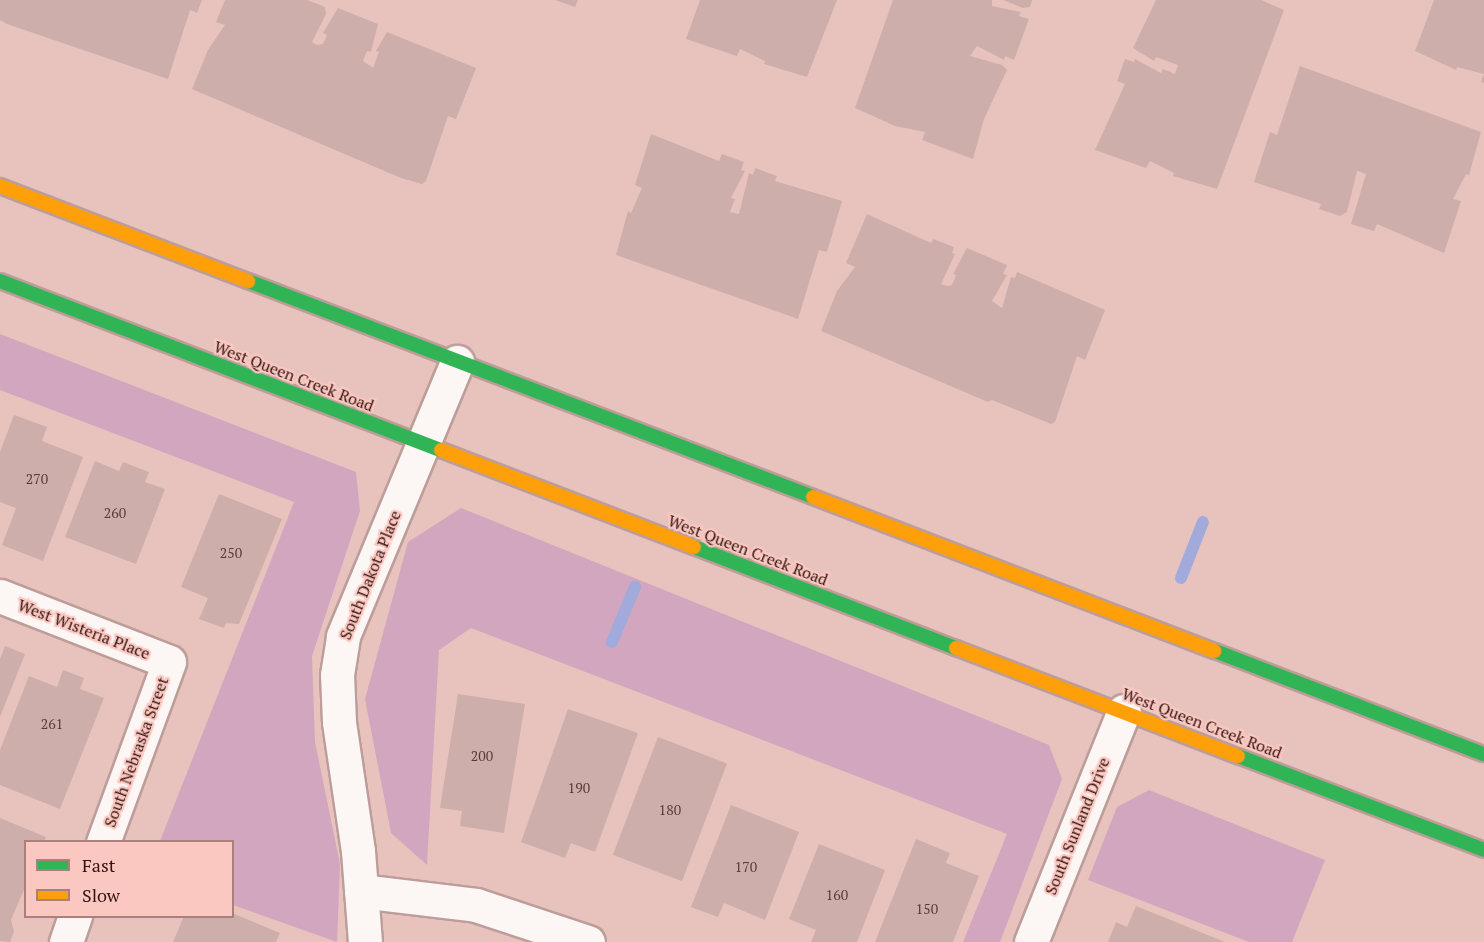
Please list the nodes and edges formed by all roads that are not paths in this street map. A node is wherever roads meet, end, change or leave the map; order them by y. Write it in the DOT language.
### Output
graph roads {
  1 [pos="0,186"];
  2 [pos="0,281"];
  3 [pos="457,362"];
  4 [pos="424,443"];
  5 [pos="0,596"];
  6 [pos="169,662"];
  7 [pos="1124,711"];
  8 [pos="1484,754"];
  9 [pos="104,840"];
  10 [pos="1484,850"];
  11 [pos="361,891"];
  12 [pos="74,918"];
  13 [pos="66,942"];
  14 [pos="365,942"];
  15 [pos="588,942"];
  16 [pos="1030,942"];
  1 -- 3 [label="main road"];
  2 -- 4 [label="main road, West Queen Creek Road"];
  3 -- 4 [label="street, South Dakota Place"];
  3 -- 8 [label="main road"];
  4 -- 7 [label="main road, West Queen Creek Road"];
  4 -- 11 [label="street, South Dakota Place"];
  5 -- 6 [label="street, West Wisteria Place"];
  6 -- 9 [label="street, South Nebraska Street"];
  7 -- 10 [label="main road, West Queen Creek Road"];
  7 -- 16 [label="street, South Sunland Drive"];
  11 -- 14 [label="street, South Dakota Place"];
  11 -- 15 [label="street"];
  12 -- 13 [label="street"];
}
